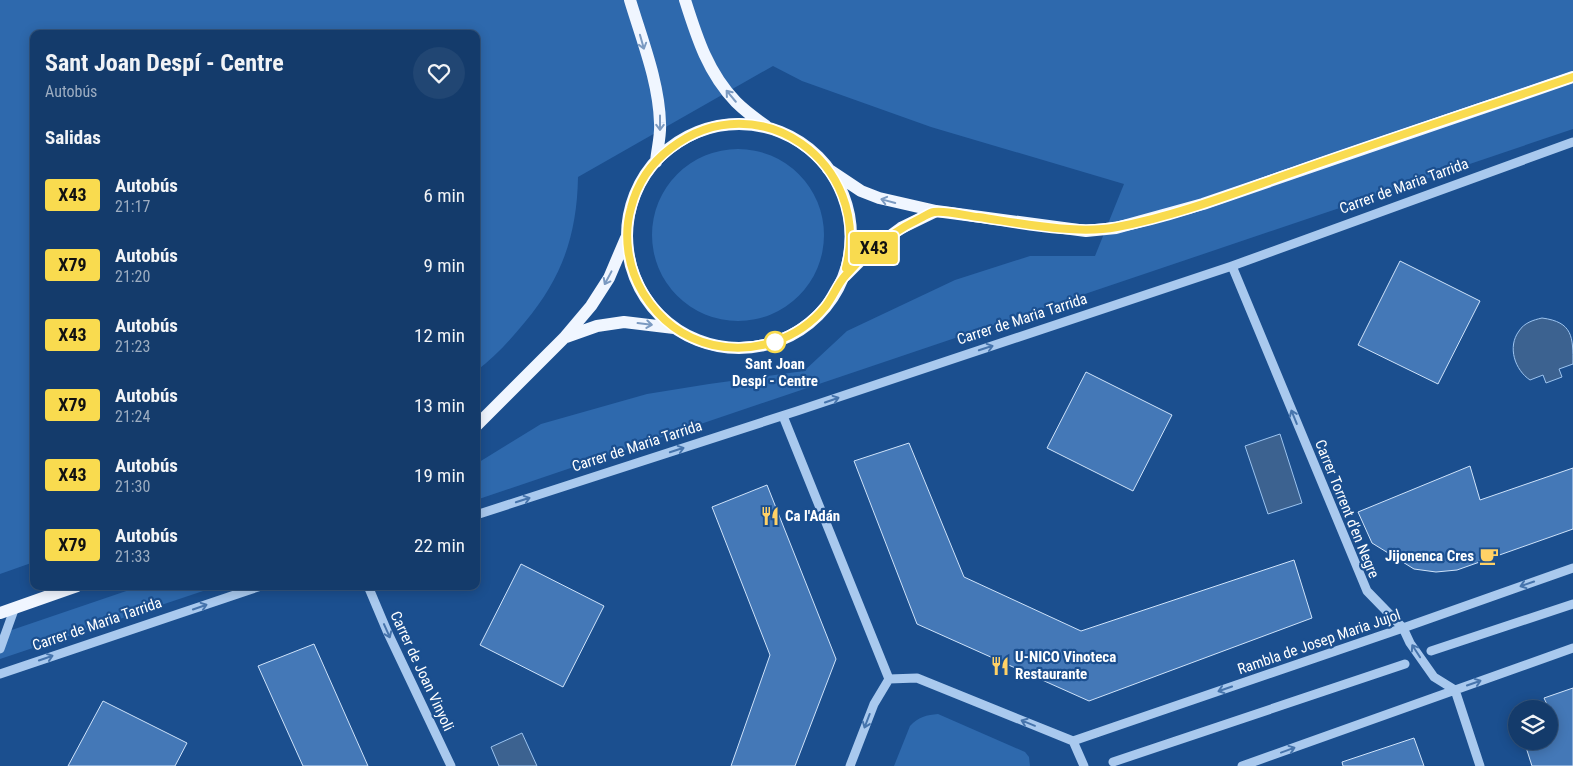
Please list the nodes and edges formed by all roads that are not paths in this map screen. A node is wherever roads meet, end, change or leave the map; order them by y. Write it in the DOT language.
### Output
graph roads {
  1 [pos="630,0"];
  2 [pos="685,0"];
  3 [pos="1573,77"];
  4 [pos="768,128"];
  5 [pos="1573,142"];
  6 [pos="656,162"];
  7 [pos="828,169"];
  8 [pos="936,211"];
  9 [pos="628,234"];
  10 [pos="1232,266"];
  11 [pos="842,278"];
  12 [pos="675,328"];
  13 [pos="564,338"];
  14 [pos="783,416"];
  15 [pos="480,422"];
  16 [pos="480,514"];
  17 [pos="1573,568"];
  18 [pos="65,590"];
  19 [pos="249,590"];
  20 [pos="370,590"];
  21 [pos="1573,604"];
  22 [pos="15,607"];
  23 [pos="0,613"];
  24 [pos="1403,628"];
  25 [pos="1573,648"];
  26 [pos="0,649"];
  27 [pos="1431,651"];
  28 [pos="1405,664"];
  29 [pos="0,674"];
  30 [pos="889,679"];
  31 [pos="1455,690"];
  32 [pos="1073,741"];
  33 [pos="1113,762"];
  34 [pos="451,766"];
  35 [pos="850,766"];
  36 [pos="1084,766"];
  37 [pos="1242,766"];
  38 [pos="1480,766"];
  1 -- 6 [label="main road, one-way"];
  4 -- 2 [label="main road, one-way"];
  3 -- 8 [label="main road"];
  4 -- 6 [label="main road"];
  4 -- 7 [label="main road"];
  5 -- 10 [label="street, Carrer de Maria Tarrida"];
  6 -- 9 [label="main road"];
  8 -- 7 [label="main road, one-way"];
  7 -- 11 [label="main road"];
  8 -- 11 [label="main road"];
  9 -- 12 [label="main road"];
  9 -- 13 [label="main road, one-way"];
  14 -- 10 [label="street, Carrer de Maria Tarrida, one-way"];
  24 -- 10 [label="street, Carrer Torrent d'en Negre, one-way"];
  11 -- 12 [label="main road"];
  13 -- 12 [label="main road, one-way"];
  13 -- 15 [label="main road"];
  16 -- 14 [label="street, Carrer de Maria Tarrida, one-way"];
  14 -- 30 [label="street"];
  17 -- 24 [label="street, Rambla de Josep Maria Jujol, one-way"];
  18 -- 22 [label="main road"];
  29 -- 19 [label="street, Carrer de Maria Tarrida, one-way"];
  20 -- 34 [label="street, Carrer de Joan Vinyoli, one-way"];
  21 -- 27 [label="street"];
  22 -- 23 [label="main road"];
  22 -- 26 [label="street"];
  31 -- 24 [label="street, Carrer Torrent d'en Negre, one-way"];
  24 -- 32 [label="street, Rambla de Josep Maria Jujol, one-way"];
  31 -- 25 [label="street, one-way"];
  28 -- 33 [label="street"];
  32 -- 30 [label="street, one-way"];
  30 -- 35 [label="street, one-way"];
  37 -- 31 [label="street, one-way"];
  31 -- 38 [label="street"];
  32 -- 36 [label="street"];
}
